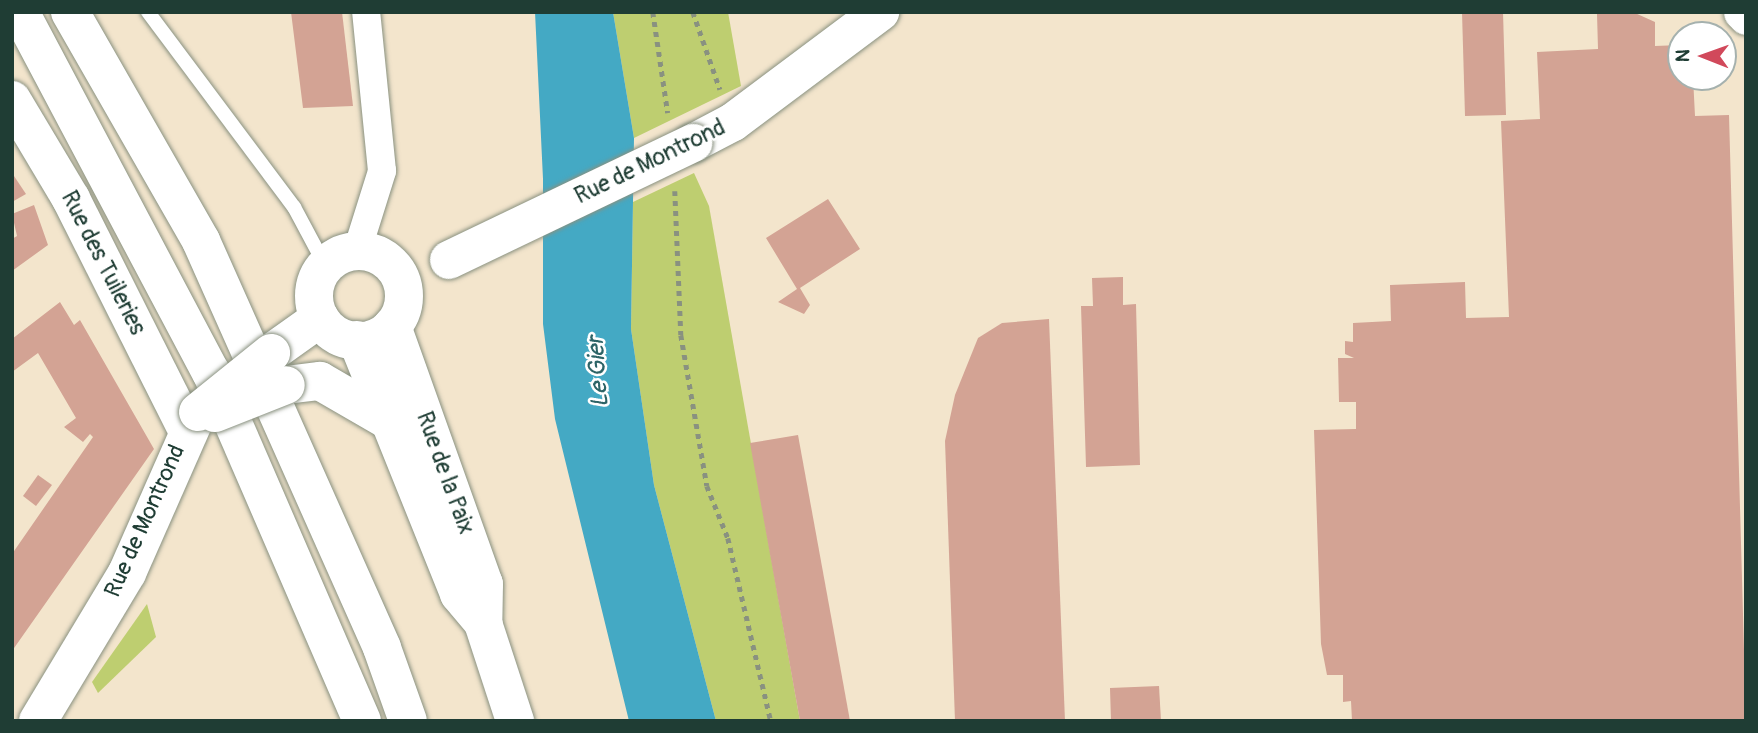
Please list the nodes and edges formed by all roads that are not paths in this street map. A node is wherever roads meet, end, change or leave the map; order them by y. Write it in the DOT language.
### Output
graph roads {
  1 [pos="20,12"];
  2 [pos="70,12"];
  3 [pos="148,12"];
  4 [pos="366,12"];
  5 [pos="880,12"];
  6 [pos="1741,12"];
  7 [pos="1746,17"];
  8 [pos="12,100"];
  9 [pos="341,258"];
  10 [pos="400,278"];
  11 [pos="320,318"];
  12 [pos="392,326"];
  13 [pos="357,340"];
  14 [pos="279,362"];
  15 [pos="198,419"];
  16 [pos="389,421"];
  17 [pos="482,623"];
  18 [pos="38,721"];
  19 [pos="362,721"];
  20 [pos="408,721"];
  21 [pos="514,721"];
  1 -- 19 [label="main road"];
  2 -- 20 [label="main road"];
  3 -- 9 [label="lane"];
  4 -- 9 [label="street"];
  5 -- 10 [label="main road, Rue de Montrond, bridge"];
  6 -- 7 [label="street"];
  8 -- 15 [label="main road, Rue des Tuileries"];
  9 -- 10 [label="main road"];
  9 -- 11 [label="main road"];
  10 -- 12 [label="main road"];
  11 -- 13 [label="main road"];
  11 -- 14 [label="main road, Rue de Montrond"];
  12 -- 13 [label="main road"];
  12 -- 17 [label="main road, Rue de la Paix"];
  13 -- 16 [label="main road, Rue de la Paix"];
  14 -- 15 [label="main road, Rue de Montrond, bridge"];
  14 -- 16 [label="main road"];
  15 -- 18 [label="main road, Rue de Montrond"];
  16 -- 17 [label="main road, Rue de la Paix"];
  17 -- 21 [label="main road, Rue de la Paix"];
}
